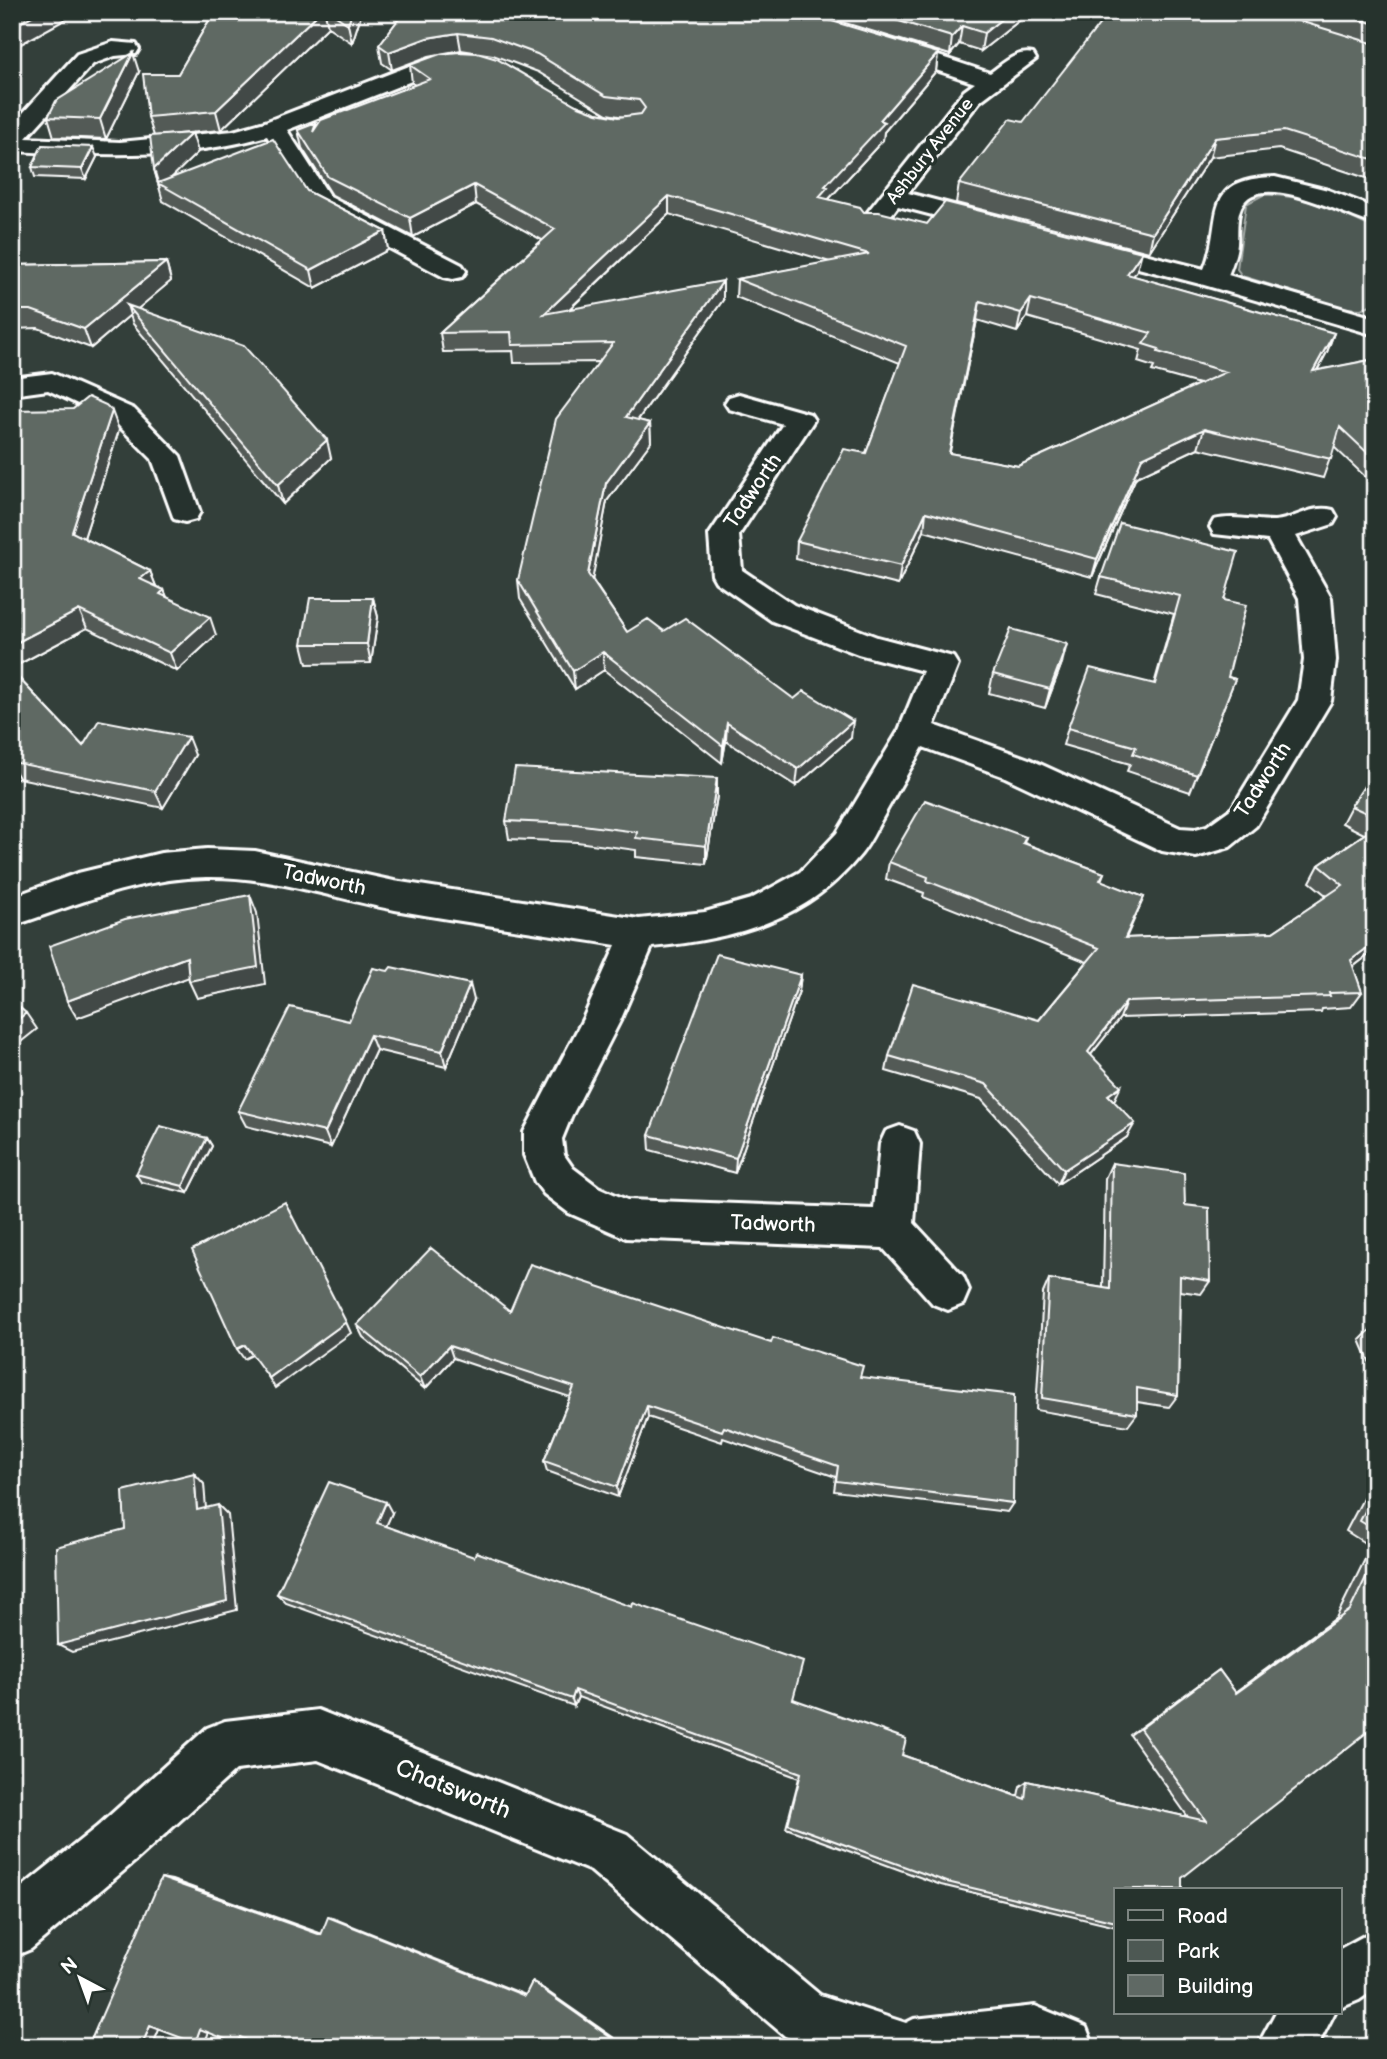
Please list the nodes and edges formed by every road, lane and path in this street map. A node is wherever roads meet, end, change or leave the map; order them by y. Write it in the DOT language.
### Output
graph roads {
  1 [pos="867,40"];
  2 [pos="128,49"];
  3 [pos="1025,59"];
  4 [pos="484,62"];
  5 [pos="990,81"];
  6 [pos="273,127"];
  7 [pos="12,142"];
  8 [pos="894,197"];
  9 [pos="1375,217"];
  10 [pos="872,223"];
  11 [pos="1008,227"];
  12 [pos="1071,243"];
  13 [pos="453,271"];
  14 [pos="1213,279"];
  15 [pos="1375,327"];
  16 [pos="12,387"];
  17 [pos="739,403"];
  18 [pos="185,512"];
  19 [pos="1322,517"];
  20 [pos="1225,527"];
  21 [pos="1278,531"];
  22 [pos="915,731"];
  23 [pos="12,912"];
  24 [pos="639,934"];
  25 [pos="900,1144"];
  26 [pos="893,1229"];
  27 [pos="948,1290"];
  28 [pos="12,1930"];
  29 [pos="1375,1956"];
  30 [pos="1342,1980"];
  31 [pos="1307,2014"];
  32 [pos="897,2047"];
  33 [pos="914,2047"];
  34 [pos="1066,2047"];
  35 [pos="1284,2047"];
  1 -- 5 [label="street, Ashbury Avenue"];
  2 -- 7 [label="street"];
  3 -- 5 [label="street, Ashbury Avenue"];
  4 -- 6 [label="street"];
  5 -- 8 [label="street, Ashbury Avenue"];
  6 -- 7 [label="street"];
  6 -- 13 [label="street"];
  8 -- 10 [label="street, Ashbury Avenue"];
  8 -- 11 [label="street"];
  9 -- 14 [label="street"];
  12 -- 14 [label="street"];
  14 -- 15 [label="street"];
  16 -- 18 [label="street"];
  17 -- 22 [label="street, Tadworth"];
  19 -- 21 [label="street"];
  20 -- 21 [label="street"];
  21 -- 22 [label="street, Tadworth"];
  22 -- 24 [label="street, Tadworth"];
  23 -- 24 [label="street, Tadworth"];
  24 -- 26 [label="street, Tadworth"];
  25 -- 26 [label="street"];
  26 -- 27 [label="street"];
  28 -- 32 [label="street, Chatsworth"];
  29 -- 30 [label="street"];
  31 -- 35 [label="street"];
  33 -- 34 [label="street"];
}
